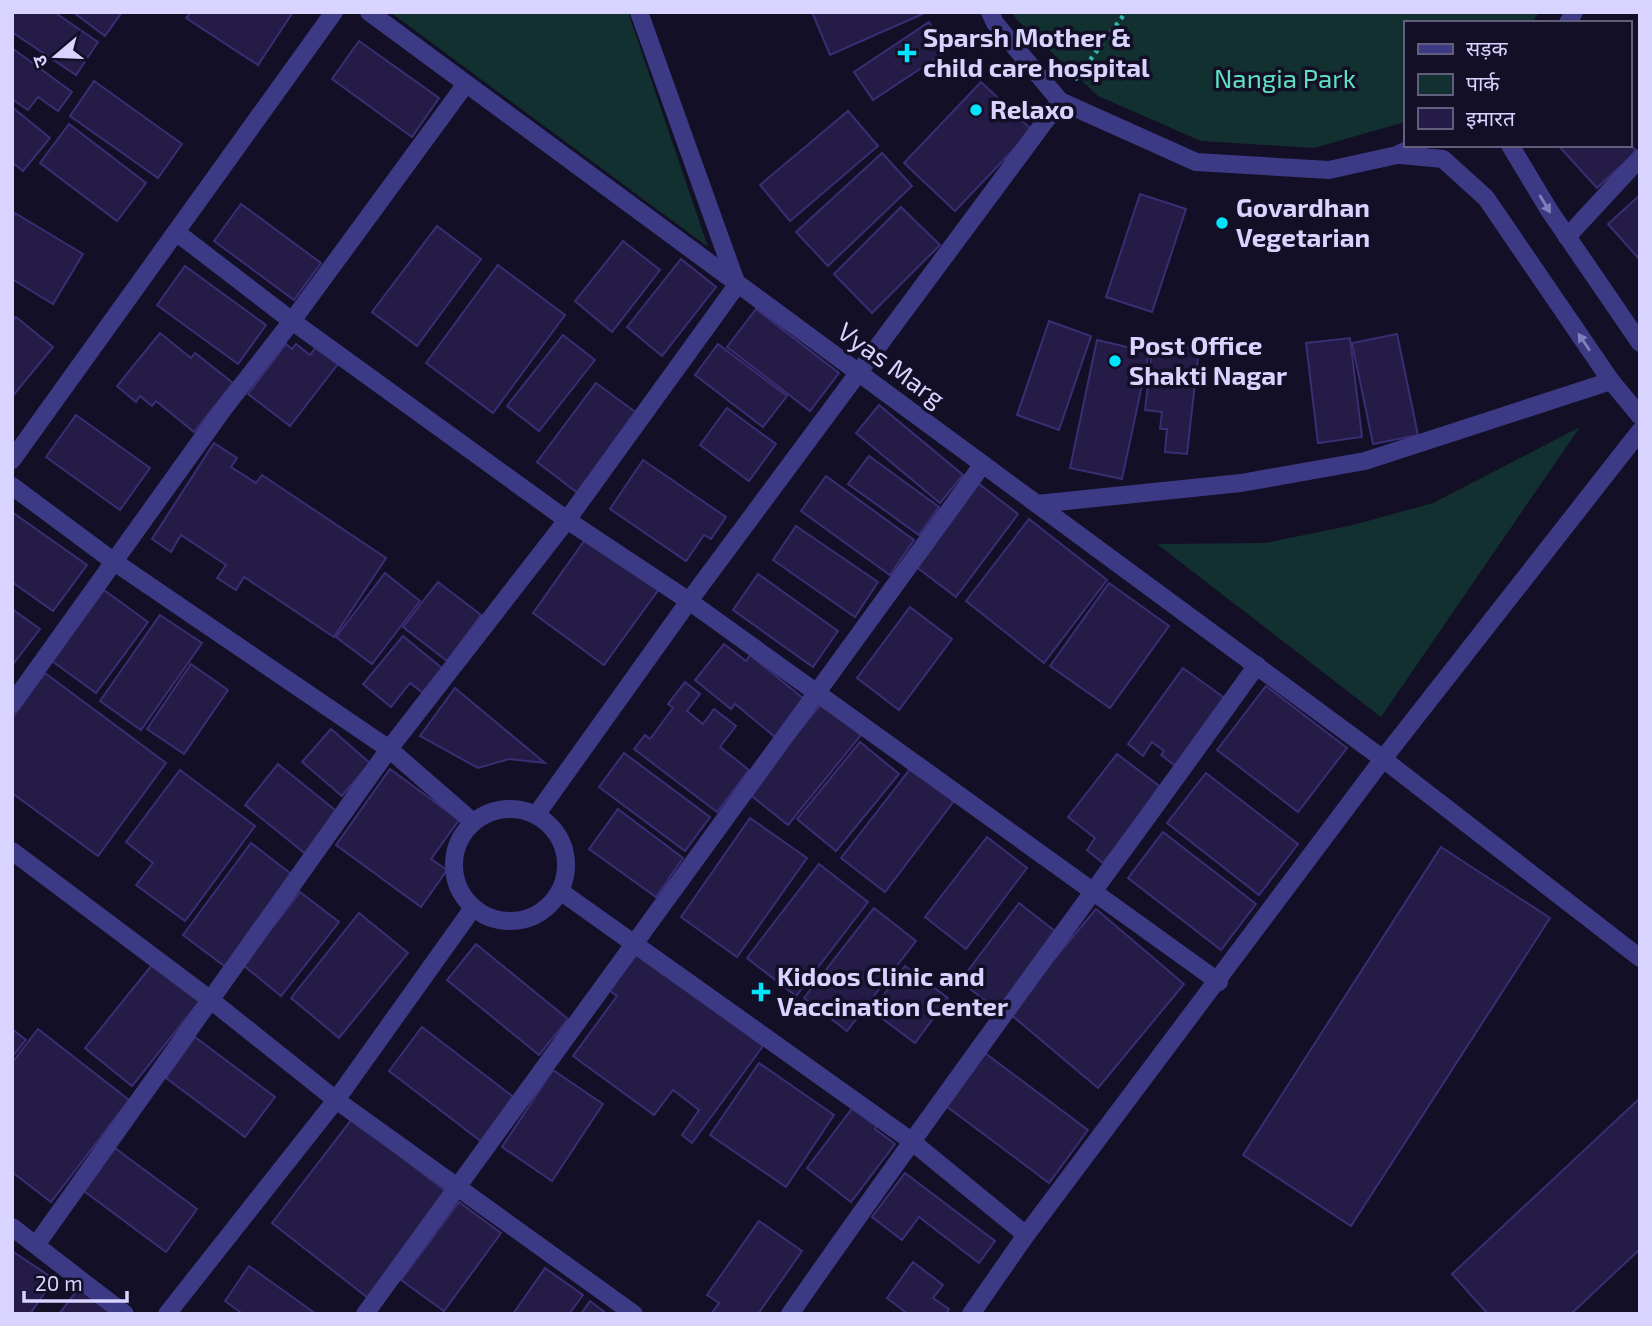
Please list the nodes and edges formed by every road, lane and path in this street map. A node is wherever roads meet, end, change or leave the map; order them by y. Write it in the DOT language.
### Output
graph roads {
  1 [pos="334,12"];
  2 [pos="369,12"];
  3 [pos="639,12"];
  4 [pos="990,12"];
  5 [pos="1126,12"];
  6 [pos="465,85"];
  7 [pos="1060,101"];
  8 [pos="1414,147"];
  9 [pos="1511,147"];
  10 [pos="1396,155"];
  11 [pos="1640,158"];
  12 [pos="176,232"];
  13 [pos="1567,236"];
  14 [pos="737,285"];
  15 [pos="292,321"];
  16 [pos="1640,343"];
  17 [pos="858,372"];
  18 [pos="1611,382"];
  19 [pos="1640,416"];
  20 [pos="1640,431"];
  21 [pos="12,460"];
  22 [pos="983,464"];
  23 [pos="12,486"];
  24 [pos="1037,504"];
  25 [pos="567,520"];
  26 [pos="113,561"];
  27 [pos="689,601"];
  28 [pos="1257,665"];
  29 [pos="816,694"];
  30 [pos="12,704"];
  31 [pos="389,749"];
  32 [pos="1383,759"];
  33 [pos="536,815"];
  34 [pos="473,822"];
  35 [pos="12,851"];
  36 [pos="561,891"];
  37 [pos="1095,891"];
  38 [pos="474,908"];
  39 [pos="636,942"];
  40 [pos="1640,958"];
  41 [pos="1219,982"];
  42 [pos="212,1001"];
  43 [pos="336,1100"];
  44 [pos="911,1140"];
  45 [pos="458,1187"];
  46 [pos="12,1227"];
  47 [pos="1026,1235"];
  48 [pos="36,1245"];
  49 [pos="125,1314"];
  50 [pos="167,1314"];
  51 [pos="366,1314"];
  52 [pos="634,1314"];
  53 [pos="790,1314"];
  54 [pos="971,1314"];
  1 -- 12 [label="street"];
  2 -- 6 [label="street, Vyas Marg"];
  3 -- 14 [label="street"];
  4 -- 7 [label="street"];
  5 -- 7 [label="path"];
  6 -- 14 [label="street, Vyas Marg"];
  6 -- 15 [label="street"];
  7 -- 10 [label="street"];
  7 -- 17 [label="street"];
  8 -- 10 [label="street"];
  9 -- 13 [label="street, one-way"];
  18 -- 10 [label="street, one-way"];
  11 -- 13 [label="street"];
  12 -- 15 [label="street"];
  12 -- 21 [label="street"];
  13 -- 16 [label="street"];
  14 -- 17 [label="street, Vyas Marg"];
  14 -- 25 [label="street"];
  15 -- 25 [label="street"];
  15 -- 26 [label="street"];
  17 -- 22 [label="street, Vyas Marg"];
  17 -- 27 [label="street"];
  18 -- 19 [label="street"];
  18 -- 24 [label="street"];
  20 -- 32 [label="street"];
  22 -- 24 [label="street, Vyas Marg"];
  22 -- 29 [label="street"];
  23 -- 26 [label="street"];
  24 -- 28 [label="street, Vyas Marg"];
  25 -- 27 [label="street"];
  25 -- 31 [label="street"];
  26 -- 30 [label="street"];
  26 -- 31 [label="street"];
  27 -- 29 [label="street"];
  27 -- 33 [label="street"];
  28 -- 32 [label="street, Vyas Marg"];
  28 -- 37 [label="street"];
  29 -- 37 [label="street"];
  29 -- 39 [label="street"];
  31 -- 34 [label="street"];
  31 -- 42 [label="street"];
  32 -- 40 [label="street, Vyas Marg"];
  32 -- 41 [label="street"];
  33 -- 34 [label="street"];
  33 -- 36 [label="street"];
  34 -- 38 [label="street"];
  35 -- 42 [label="street"];
  36 -- 38 [label="street"];
  36 -- 39 [label="street"];
  37 -- 41 [label="street"];
  37 -- 44 [label="street"];
  38 -- 43 [label="street"];
  39 -- 44 [label="street"];
  39 -- 45 [label="street"];
  41 -- 47 [label="street"];
  42 -- 43 [label="street"];
  42 -- 48 [label="street"];
  43 -- 45 [label="street"];
  43 -- 50 [label="street"];
  44 -- 47 [label="street"];
  44 -- 53 [label="street"];
  45 -- 51 [label="street"];
  45 -- 52 [label="street"];
  46 -- 48 [label="street"];
  47 -- 54 [label="street"];
  48 -- 49 [label="street"];
}
